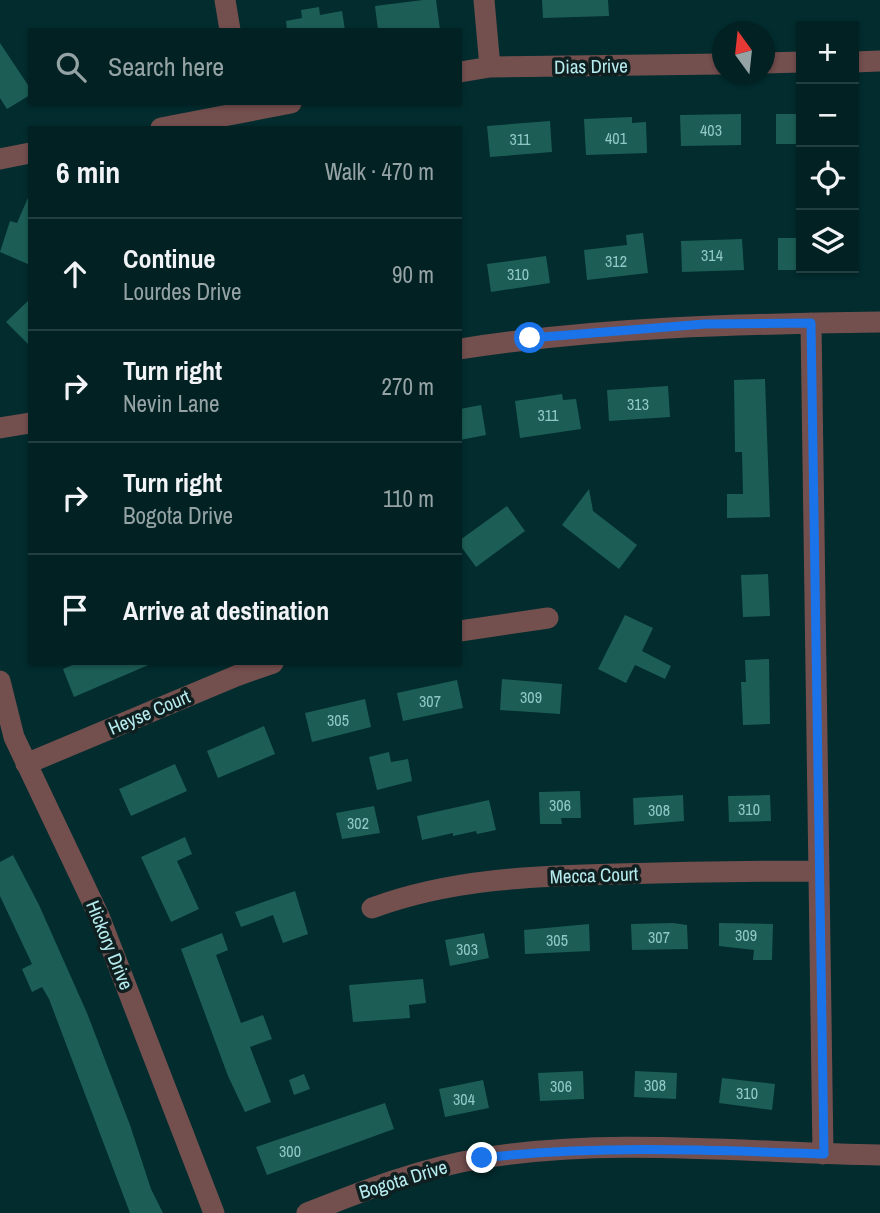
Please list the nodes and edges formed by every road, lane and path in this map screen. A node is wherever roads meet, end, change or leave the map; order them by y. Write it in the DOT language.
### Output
graph roads {
  1 [pos="225,0"];
  2 [pos="484,0"];
  3 [pos="230,28"];
  4 [pos="880,61"];
  5 [pos="796,62"];
  6 [pos="859,62"];
  7 [pos="775,63"];
  8 [pos="712,64"];
  9 [pos="489,67"];
  10 [pos="462,72"];
  11 [pos="268,105"];
  12 [pos="246,107"];
  13 [pos="169,126"];
  14 [pos="28,153"];
  15 [pos="0,159"];
  16 [pos="880,322"];
  17 [pos="811,323"];
  18 [pos="462,349"];
  19 [pos="28,423"];
  20 [pos="0,428"];
  21 [pos="548,618"];
  22 [pos="462,631"];
  23 [pos="267,665"];
  24 [pos="0,681"];
  25 [pos="26,764"];
  26 [pos="819,871"];
  27 [pos="372,908"];
  28 [pos="824,1154"];
  29 [pos="880,1155"];
  30 [pos="214,1213"];
  31 [pos="307,1213"];
  1 -- 3 [label="street"];
  2 -- 9 [label="street"];
  4 -- 6 [label="street"];
  5 -- 7 [label="street"];
  8 -- 9 [label="street, Dias Drive"];
  9 -- 10 [label="street, Dias Drive"];
  11 -- 12 [label="street"];
  12 -- 13 [label="street"];
  14 -- 15 [label="street"];
  16 -- 17 [label="street"];
  17 -- 18 [label="street"];
  17 -- 26 [label="street"];
  19 -- 20 [label="street"];
  21 -- 22 [label="street"];
  23 -- 25 [label="street, Heyse Court"];
  24 -- 25 [label="street, Hickory Drive"];
  25 -- 30 [label="street, Hickory Drive"];
  26 -- 27 [label="street, Mecca Court"];
  26 -- 28 [label="street"];
  28 -- 29 [label="street, Bogota Drive"];
  28 -- 31 [label="street, Bogota Drive"];
}
